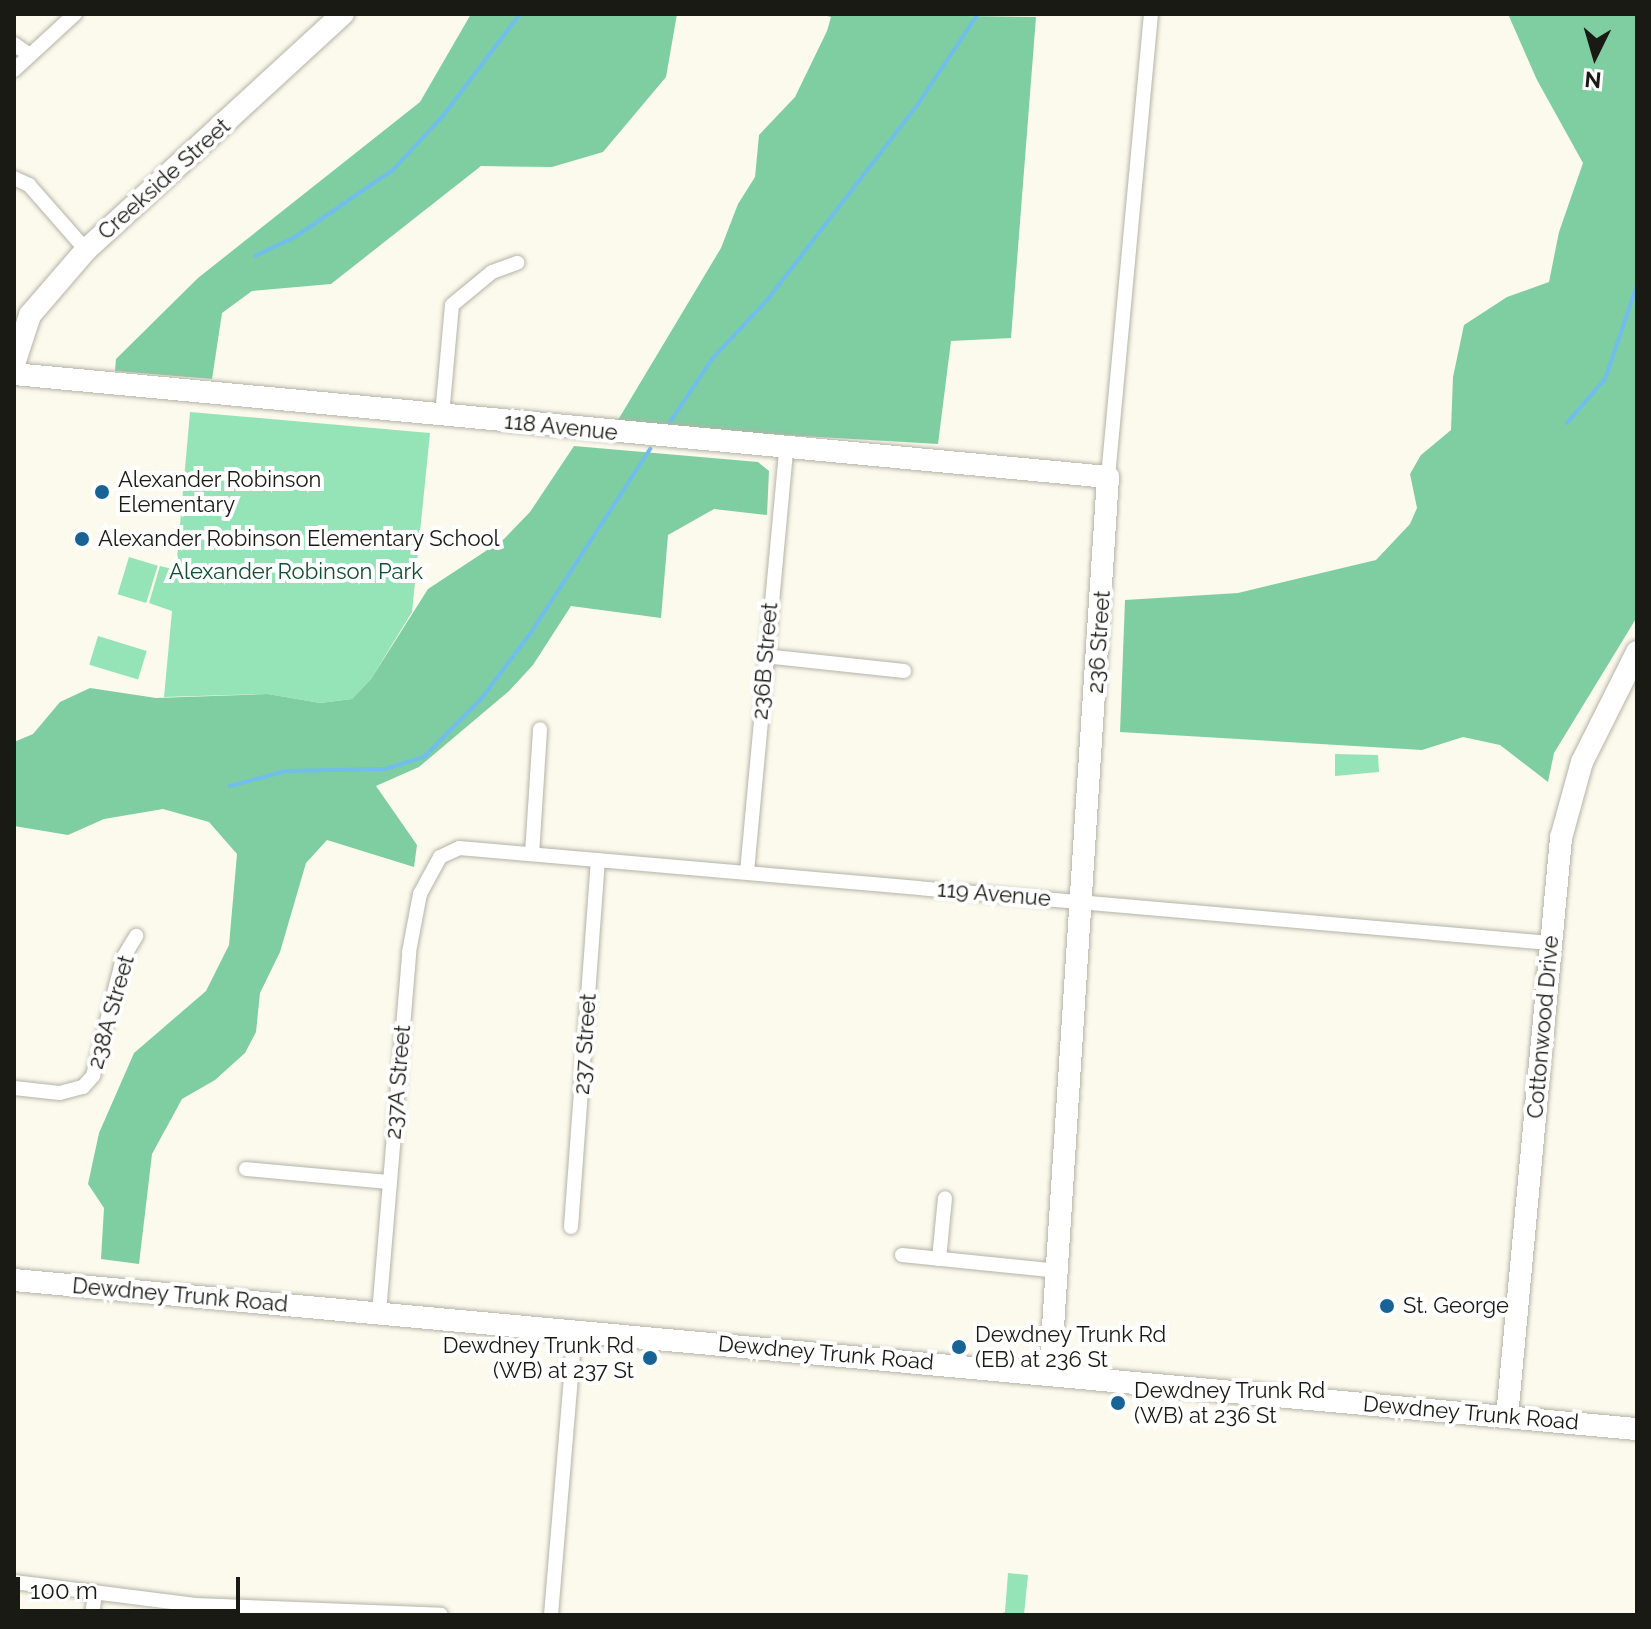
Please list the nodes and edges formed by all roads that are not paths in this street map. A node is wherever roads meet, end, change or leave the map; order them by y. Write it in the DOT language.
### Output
graph roads {
  1 [pos="75,14"];
  2 [pos="343,14"];
  3 [pos="1151,14"];
  4 [pos="14,44"];
  5 [pos="30,55"];
  6 [pos="14,70"];
  7 [pos="14,178"];
  8 [pos="86,250"];
  9 [pos="517,263"];
  10 [pos="14,364"];
  11 [pos="14,374"];
  12 [pos="442,415"];
  13 [pos="786,450"];
  14 [pos="1108,477"];
  15 [pos="1637,652"];
  16 [pos="764,656"];
  17 [pos="904,671"];
  18 [pos="540,729"];
  19 [pos="532,854"];
  20 [pos="440,857"];
  21 [pos="598,860"];
  22 [pos="747,872"];
  23 [pos="1083,902"];
  24 [pos="136,936"];
  25 [pos="1550,943"];
  26 [pos="14,1088"];
  27 [pos="246,1169"];
  28 [pos="389,1182"];
  29 [pos="945,1198"];
  30 [pos="571,1227"];
  31 [pos="902,1255"];
  32 [pos="939,1259"];
  33 [pos="1059,1271"];
  34 [pos="14,1280"];
  35 [pos="379,1313"];
  36 [pos="575,1330"];
  37 [pos="1050,1374"];
  38 [pos="1507,1417"];
  39 [pos="1637,1429"];
  40 [pos="14,1582"];
  41 [pos="95,1593"];
  42 [pos="267,1612"];
  43 [pos="92,1615"];
  44 [pos="441,1615"];
  45 [pos="551,1615"];
  1 -- 5 [label="street"];
  2 -- 8 [label="street, Creekside Street"];
  3 -- 14 [label="street, 236 Street"];
  4 -- 5 [label="street"];
  5 -- 6 [label="street"];
  7 -- 8 [label="street"];
  8 -- 10 [label="street, Creekside Street"];
  9 -- 12 [label="street"];
  11 -- 12 [label="street, 118 Avenue"];
  12 -- 13 [label="street, 118 Avenue"];
  13 -- 14 [label="street, 118 Avenue"];
  13 -- 16 [label="street, 236B Street"];
  14 -- 23 [label="street, 236 Street"];
  15 -- 25 [label="street, Cottonwood Drive"];
  16 -- 17 [label="street"];
  16 -- 22 [label="street, 236B Street"];
  18 -- 19 [label="street"];
  19 -- 20 [label="street, 119 Avenue"];
  19 -- 21 [label="street, 119 Avenue"];
  20 -- 28 [label="street, 237A Street"];
  21 -- 22 [label="street, 119 Avenue"];
  21 -- 30 [label="street, 237 Street"];
  22 -- 23 [label="street, 119 Avenue"];
  23 -- 25 [label="street, 119 Avenue"];
  23 -- 33 [label="street, 236 Street"];
  24 -- 26 [label="street, 238A Street"];
  25 -- 38 [label="street, Cottonwood Drive"];
  27 -- 28 [label="street"];
  28 -- 35 [label="street, 237A Street"];
  29 -- 32 [label="street"];
  31 -- 32 [label="street"];
  32 -- 33 [label="street"];
  33 -- 37 [label="street, 236 Street"];
  34 -- 35 [label="street, Dewdney Trunk Road"];
  35 -- 36 [label="street, Dewdney Trunk Road"];
  36 -- 37 [label="street, Dewdney Trunk Road"];
  36 -- 45 [label="street"];
  37 -- 38 [label="street, Dewdney Trunk Road"];
  38 -- 39 [label="street, Dewdney Trunk Road"];
  40 -- 41 [label="street"];
  41 -- 42 [label="street"];
  41 -- 43 [label="street"];
  42 -- 44 [label="street"];
}
